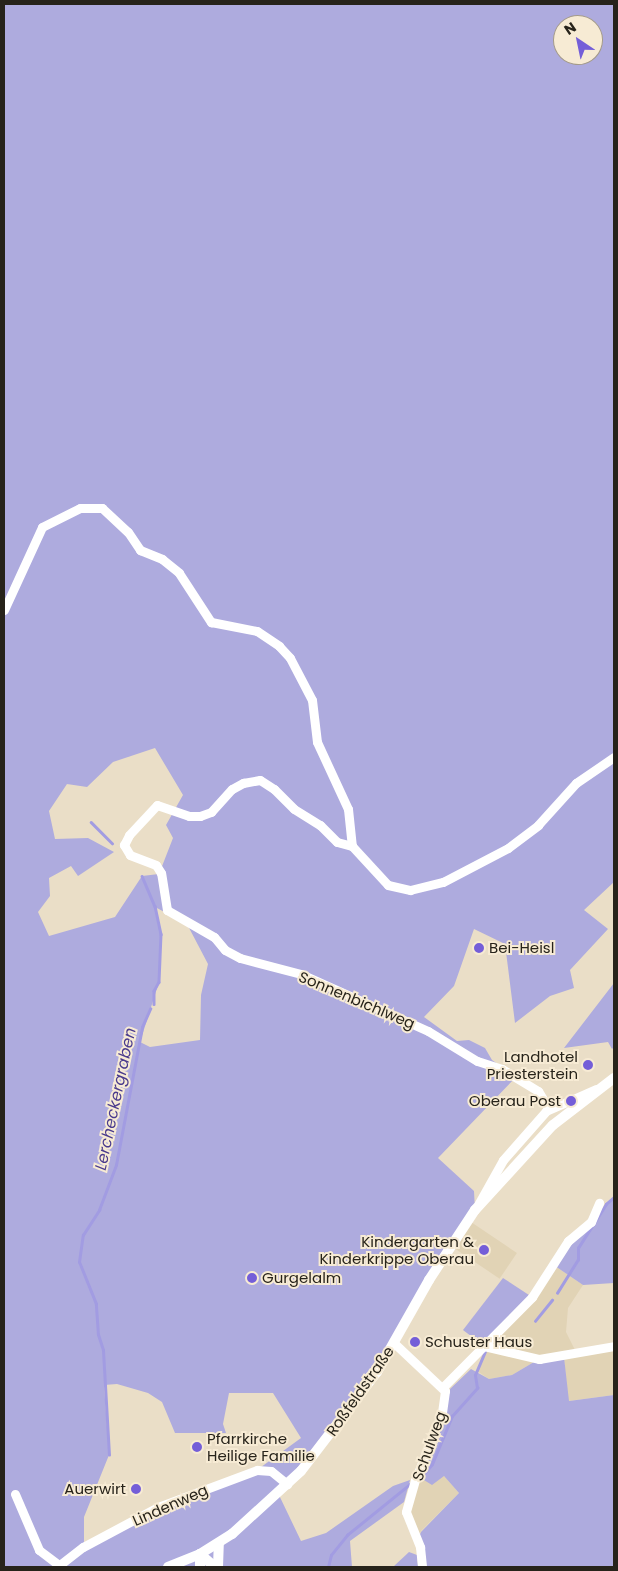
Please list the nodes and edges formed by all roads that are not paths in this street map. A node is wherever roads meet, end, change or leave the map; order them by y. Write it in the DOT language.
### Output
graph roads {
  1 [pos="4,610"];
  2 [pos="614,757"];
  3 [pos="352,846"];
  4 [pos="614,1078"];
  5 [pos="614,1083"];
  6 [pos="604,1086"];
  7 [pos="549,1109"];
  8 [pos="600,1203"];
  9 [pos="475,1210"];
  10 [pos="394,1343"];
  11 [pos="484,1346"];
  12 [pos="614,1346"];
  13 [pos="443,1387"];
  14 [pos="287,1484"];
  15 [pos="14,1494"];
  16 [pos="220,1543"];
  17 [pos="200,1554"];
  18 [pos="58,1566"];
  19 [pos="169,1567"];
  20 [pos="200,1567"];
  21 [pos="216,1567"];
  22 [pos="422,1567"];
  1 -- 3 [label="street"];
  2 -- 3 [label="street, Sonnenbichlweg"];
  3 -- 7 [label="street, Sonnenbichlweg"];
  4 -- 6 [label="main road, Roßfeldstraße"];
  5 -- 6 [label="street"];
  6 -- 7 [label="street, Roßfeldstraße"];
  6 -- 9 [label="main road, Roßfeldstraße"];
  7 -- 9 [label="street, Roßfeldstraße"];
  8 -- 11 [label="street"];
  9 -- 10 [label="main road, Roßfeldstraße"];
  10 -- 13 [label="street"];
  10 -- 14 [label="main road, Roßfeldstraße"];
  11 -- 12 [label="street"];
  11 -- 13 [label="street"];
  13 -- 22 [label="street, Schulweg"];
  14 -- 16 [label="main road, Roßfeldstraße"];
  14 -- 18 [label="street, Lindenweg"];
  15 -- 18 [label="street"];
  16 -- 17 [label="main road, Roßfeldstraße"];
  16 -- 21 [label="main road"];
  17 -- 19 [label="main road, Roßfeldstraße"];
  17 -- 20 [label="main road"];
  17 -- 21 [label="main road"];
}
